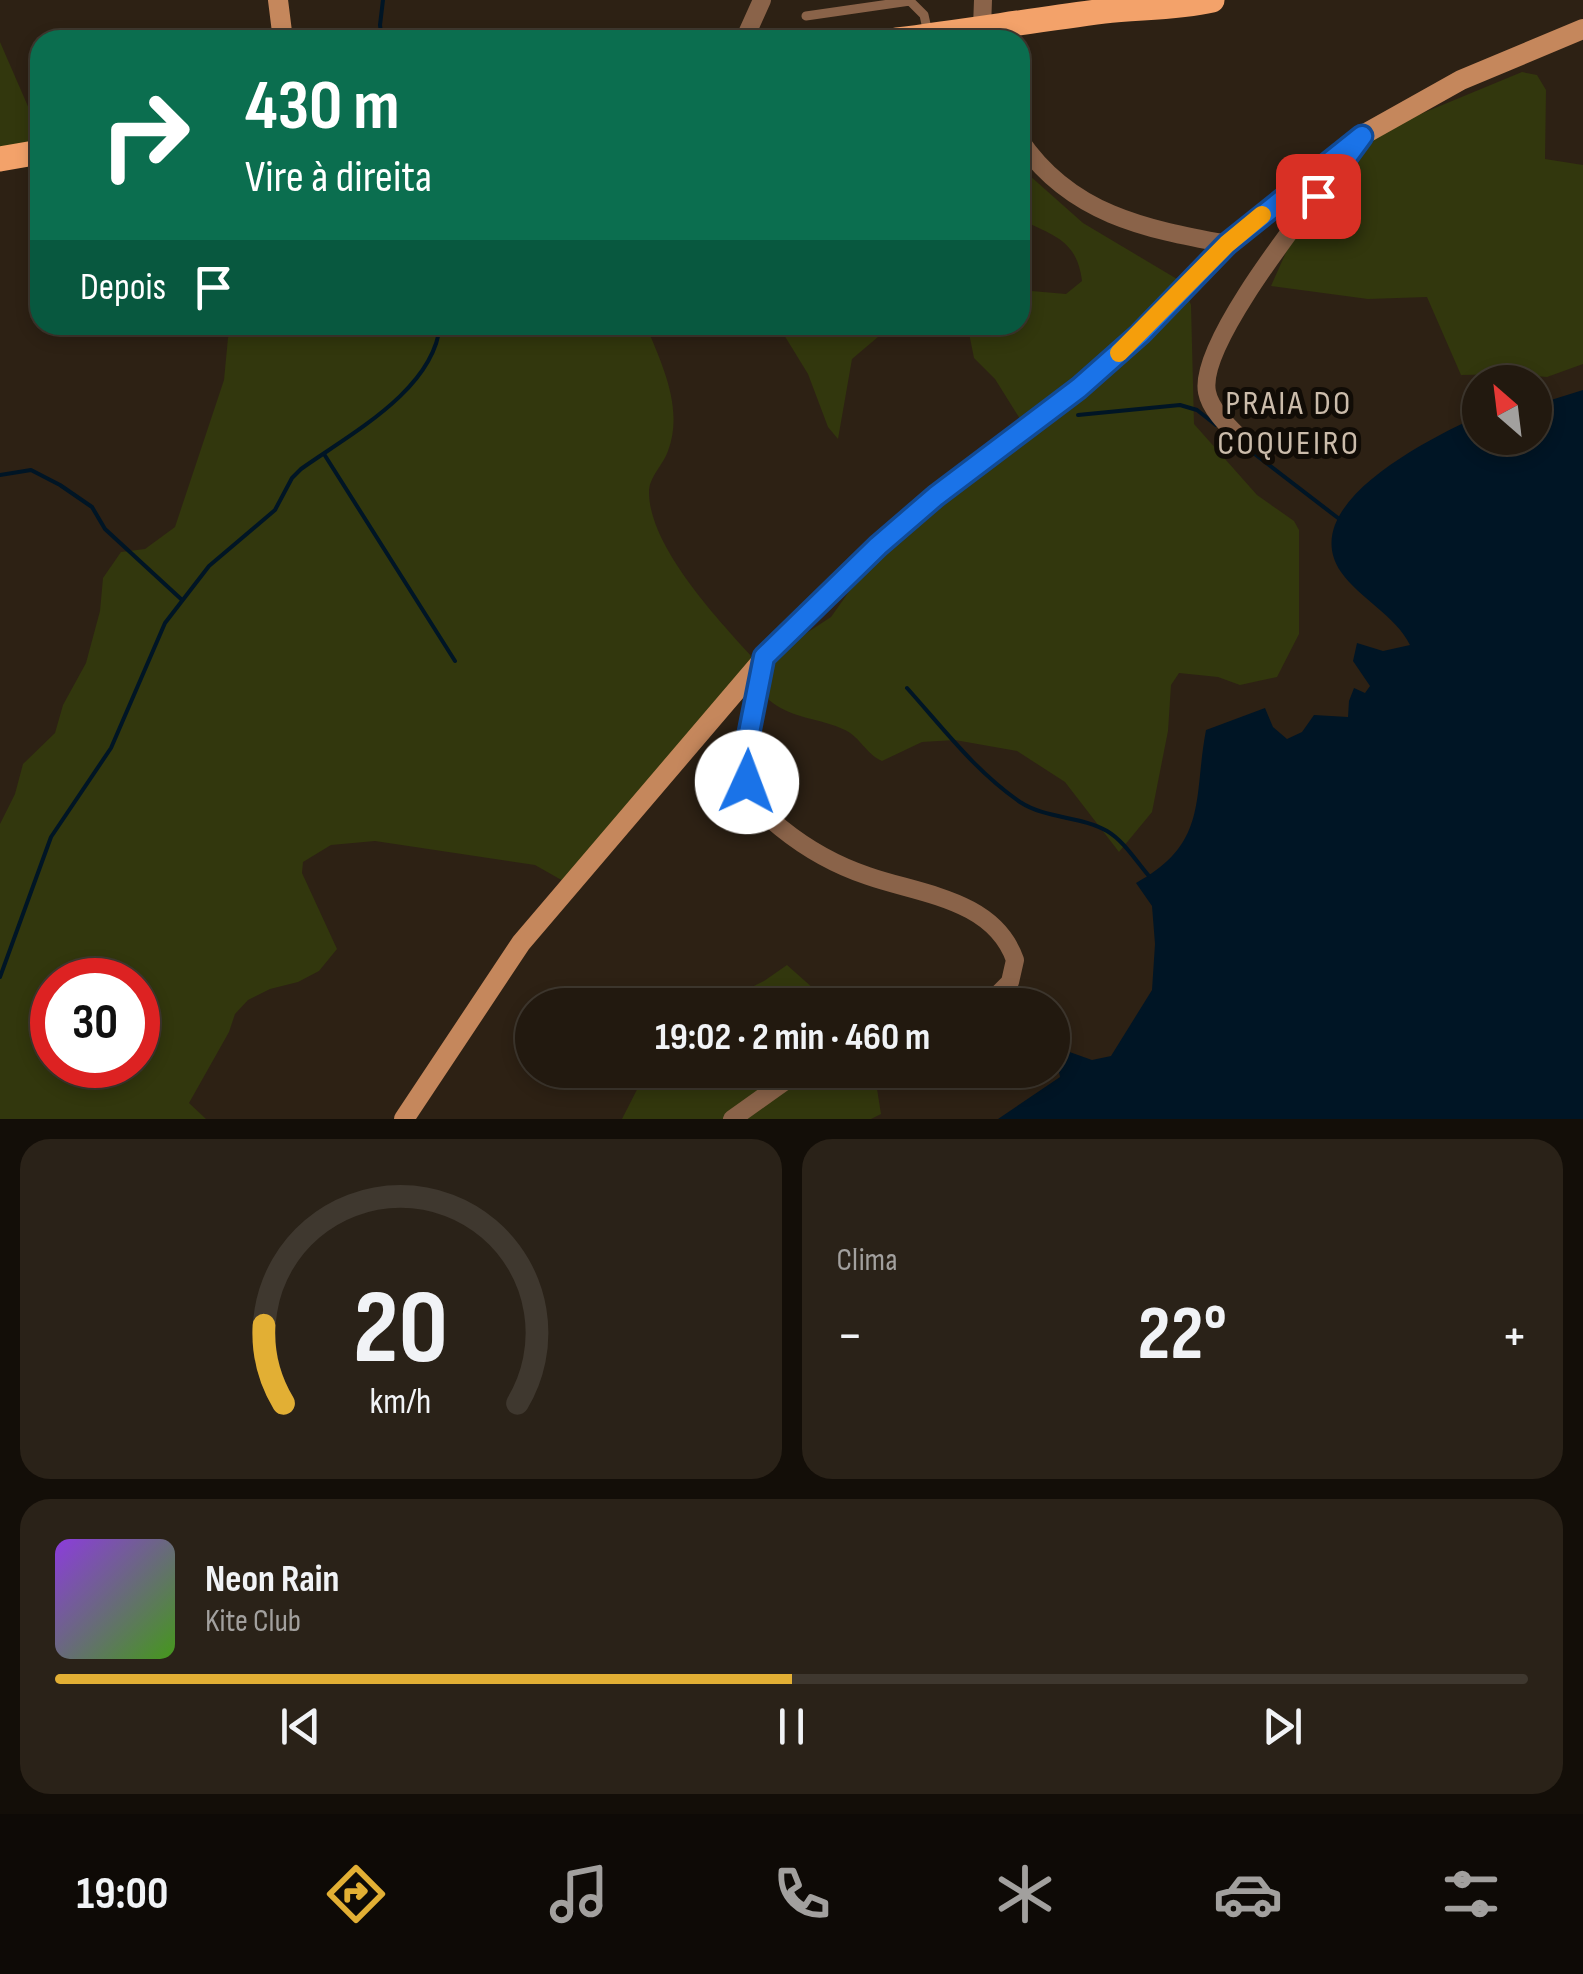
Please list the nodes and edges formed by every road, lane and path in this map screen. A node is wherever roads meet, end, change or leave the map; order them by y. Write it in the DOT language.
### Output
graph roads {
  1 [pos="278,0"];
  2 [pos="762,0"];
  3 [pos="983,0"];
  4 [pos="1212,0"];
  5 [pos="1160,3"];
  6 [pos="806,16"];
  7 [pos="982,28"];
  8 [pos="1583,29"];
  9 [pos="282,30"];
  10 [pos="748,30"];
  11 [pos="928,30"];
  12 [pos="969,30"];
  13 [pos="1362,136"];
  14 [pos="1030,153"];
  15 [pos="30,154"];
  16 [pos="0,159"];
  17 [pos="1227,244"];
  18 [pos="1249,447"];
  19 [pos="764,657"];
  20 [pos="1004,988"];
  21 [pos="776,1088"];
  22 [pos="404,1119"];
  23 [pos="732,1119"];
  1 -- 9 [label="street"];
  2 -- 10 [label="street"];
  3 -- 7 [label="street"];
  4 -- 5 [label="main road"];
  5 -- 7 [label="main road"];
  6 -- 11 [label="lane"];
  7 -- 12 [label="main road"];
  8 -- 13 [label="street"];
  13 -- 17 [label="street"];
  13 -- 18 [label="street"];
  14 -- 17 [label="street"];
  15 -- 16 [label="main road"];
  17 -- 19 [label="street"];
  19 -- 20 [label="street"];
  19 -- 22 [label="street"];
  21 -- 23 [label="street"];
}
